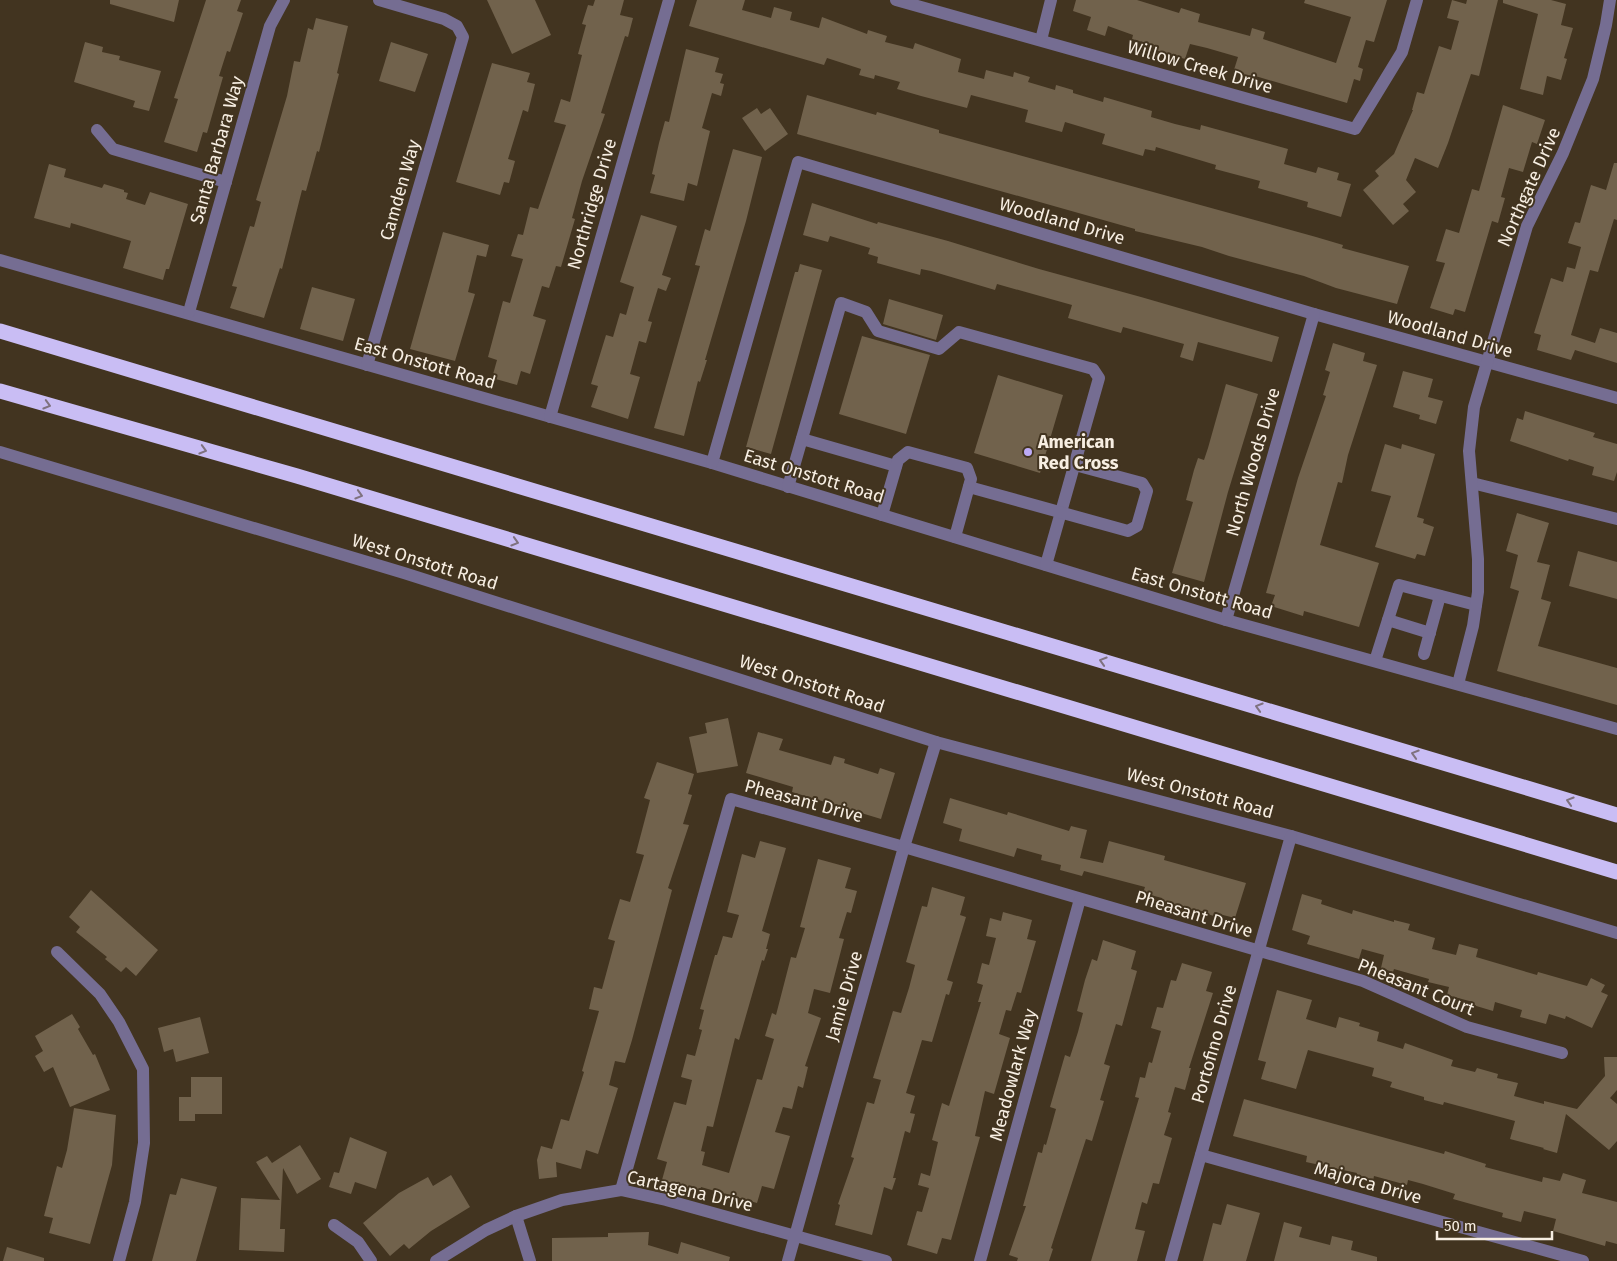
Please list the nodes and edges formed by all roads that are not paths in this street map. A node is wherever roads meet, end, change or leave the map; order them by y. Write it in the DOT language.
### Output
graph roads {
  1 [pos="284,0"];
  2 [pos="379,0"];
  3 [pos="669,0"];
  4 [pos="896,0"];
  5 [pos="1052,0"];
  6 [pos="1417,0"];
  7 [pos="1610,0"];
  8 [pos="1040,40"];
  9 [pos="97,130"];
  10 [pos="226,182"];
  11 [pos="0,260"];
  12 [pos="189,312"];
  13 [pos="1314,314"];
  14 [pos="0,331"];
  15 [pos="1486,362"];
  16 [pos="367,365"];
  17 [pos="0,392"];
  18 [pos="1617,398"];
  19 [pos="550,417"];
  20 [pos="802,439"];
  21 [pos="0,452"];
  22 [pos="712,463"];
  23 [pos="1075,465"];
  24 [pos="896,466"];
  25 [pos="1472,483"];
  26 [pos="788,486"];
  27 [pos="969,487"];
  28 [pos="1061,513"];
  29 [pos="882,515"];
  30 [pos="1617,519"];
  31 [pos="955,537"];
  32 [pos="1046,565"];
  33 [pos="1440,596"];
  34 [pos="1476,605"];
  35 [pos="1226,620"];
  36 [pos="1388,620"];
  37 [pos="1430,633"];
  38 [pos="1424,654"];
  39 [pos="1374,661"];
  40 [pos="1458,684"];
  41 [pos="1617,729"];
  42 [pos="936,742"];
  43 [pos="1617,815"];
  44 [pos="1291,836"];
  45 [pos="904,847"];
  46 [pos="1617,872"];
  47 [pos="1080,899"];
  48 [pos="1617,933"];
  49 [pos="57,952"];
  50 [pos="1258,952"];
  51 [pos="1562,1053"];
  52 [pos="1201,1155"];
  53 [pos="621,1190"];
  54 [pos="516,1216"];
  55 [pos="334,1225"];
  56 [pos="796,1236"];
  57 [pos="119,1261"];
  58 [pos="371,1261"];
  59 [pos="436,1261"];
  60 [pos="530,1261"];
  61 [pos="788,1261"];
  62 [pos="886,1261"];
  63 [pos="980,1261"];
  64 [pos="1171,1261"];
  65 [pos="1583,1261"];
  1 -- 10 [label="street, Santa Barbara Way"];
  2 -- 16 [label="street, Camden Way"];
  3 -- 19 [label="street, Northridge Drive"];
  4 -- 8 [label="street, Willow Creek Drive"];
  5 -- 8 [label="street"];
  6 -- 8 [label="street, Willow Creek Drive"];
  7 -- 15 [label="street, Northgate Drive"];
  9 -- 10 [label="street"];
  10 -- 12 [label="street, Santa Barbara Way"];
  11 -- 12 [label="street, East Onstott Road"];
  12 -- 16 [label="street, East Onstott Road"];
  13 -- 15 [label="street, Woodland Drive"];
  13 -- 22 [label="street, Woodland Drive"];
  13 -- 35 [label="street, North Woods Drive"];
  43 -- 14 [label="highway, one-way"];
  15 -- 18 [label="street, Woodland Drive"];
  15 -- 25 [label="street, Northgate Drive"];
  16 -- 19 [label="street, East Onstott Road"];
  17 -- 46 [label="highway, one-way"];
  19 -- 22 [label="street, East Onstott Road"];
  20 -- 23 [label="street"];
  20 -- 24 [label="street"];
  20 -- 26 [label="street"];
  21 -- 42 [label="street, West Onstott Road"];
  22 -- 26 [label="street, East Onstott Road"];
  23 -- 28 [label="street"];
  23 -- 28 [label="street"];
  24 -- 27 [label="street"];
  24 -- 29 [label="street"];
  25 -- 30 [label="street"];
  25 -- 34 [label="street, Northgate Drive"];
  26 -- 29 [label="street, East Onstott Road"];
  27 -- 28 [label="street"];
  27 -- 31 [label="street"];
  28 -- 32 [label="street"];
  29 -- 31 [label="street, East Onstott Road"];
  31 -- 32 [label="street, East Onstott Road"];
  32 -- 35 [label="street, East Onstott Road"];
  33 -- 34 [label="street"];
  33 -- 36 [label="street"];
  33 -- 37 [label="street"];
  34 -- 40 [label="street, Northgate Drive"];
  35 -- 39 [label="street, East Onstott Road"];
  36 -- 37 [label="street"];
  36 -- 39 [label="street"];
  37 -- 38 [label="street"];
  39 -- 40 [label="street, East Onstott Road"];
  40 -- 41 [label="street, East Onstott Road"];
  42 -- 44 [label="street, West Onstott Road"];
  42 -- 45 [label="street, Jamie Drive"];
  44 -- 48 [label="street, West Onstott Road"];
  44 -- 50 [label="street, Portofino Drive"];
  45 -- 47 [label="street, Pheasant Drive"];
  45 -- 53 [label="street, Pheasant Drive"];
  45 -- 56 [label="street, Jamie Drive"];
  47 -- 50 [label="street, Pheasant Drive"];
  47 -- 63 [label="street, Meadowlark Way"];
  49 -- 57 [label="street"];
  50 -- 51 [label="street, Pheasant Court"];
  50 -- 52 [label="street, Portofino Drive"];
  52 -- 64 [label="street, Portofino Drive"];
  52 -- 65 [label="street, Majorca Drive"];
  53 -- 54 [label="street, Cartagena Drive"];
  53 -- 56 [label="street, Cartagena Drive"];
  54 -- 59 [label="street, Cartagena Drive"];
  54 -- 60 [label="street"];
  55 -- 58 [label="street"];
  56 -- 61 [label="street, Jamie Drive"];
  56 -- 62 [label="street, Cartagena Drive"];
}
